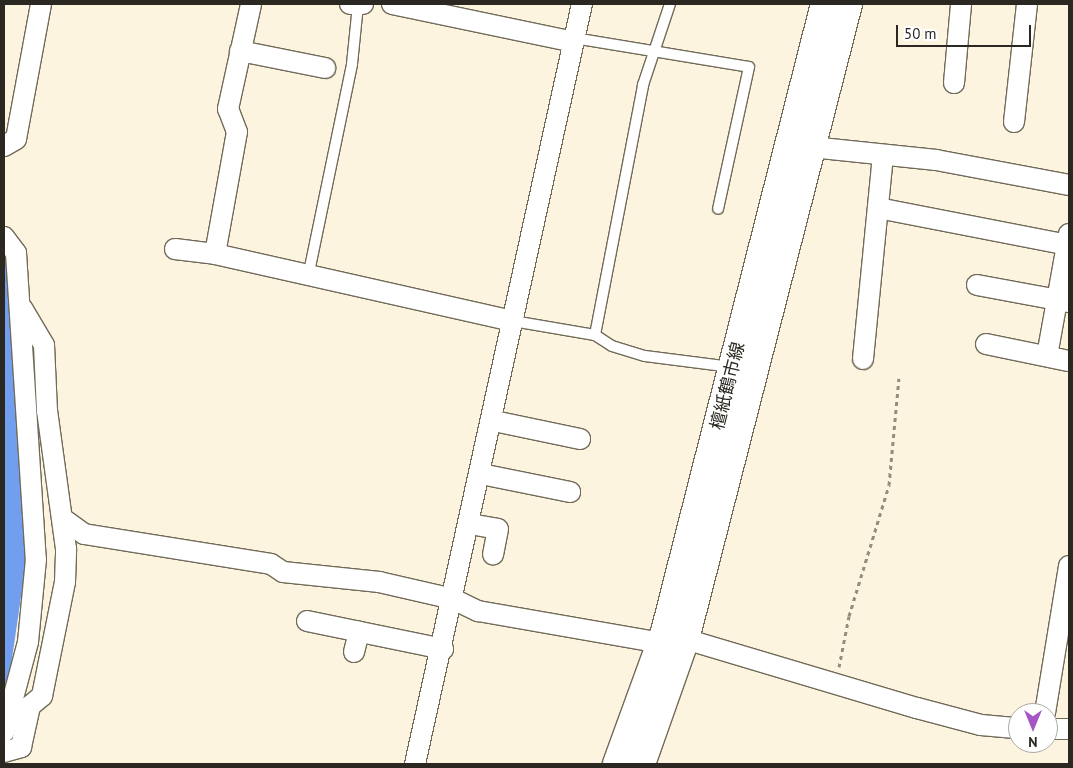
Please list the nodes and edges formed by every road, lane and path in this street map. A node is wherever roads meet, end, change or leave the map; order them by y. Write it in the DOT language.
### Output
graph roads {
  1 [pos="41,4"];
  2 [pos="251,4"];
  3 [pos="357,4"];
  4 [pos="392,4"];
  5 [pos="582,4"];
  6 [pos="670,4"];
  7 [pos="825,4"];
  8 [pos="848,4"];
  9 [pos="960,4"];
  10 [pos="1028,4"];
  11 [pos="574,40"];
  12 [pos="240,51"];
  13 [pos="658,51"];
  14 [pos="326,68"];
  15 [pos="954,83"];
  16 [pos="1014,122"];
  17 [pos="4,146"];
  18 [pos="811,147"];
  19 [pos="883,154"];
  20 [pos="1069,186"];
  21 [pos="878,208"];
  22 [pos="718,210"];
  23 [pos="4,237"];
  24 [pos="1069,241"];
  25 [pos="175,249"];
  26 [pos="215,254"];
  27 [pos="308,277"];
  28 [pos="977,285"];
  29 [pos="1063,301"];
  30 [pos="19,304"];
  31 [pos="513,321"];
  32 [pos="595,335"];
  33 [pos="986,344"];
  34 [pos="1047,356"];
  35 [pos="863,359"];
  36 [pos="1069,361"];
  37 [pos="732,367"];
  38 [pos="899,378"];
  39 [pos="494,421"];
  40 [pos="580,440"];
  41 [pos="481,474"];
  42 [pos="570,492"];
  43 [pos="62,518"];
  44 [pos="470,524"];
  45 [pos="493,555"];
  46 [pos="1069,566"];
  47 [pos="453,599"];
  48 [pos="307,621"];
  49 [pos="359,632"];
  50 [pos="673,641"];
  51 [pos="443,649"];
  52 [pos="354,652"];
  53 [pos="834,684"];
  54 [pos="1047,703"];
  55 [pos="1008,727"];
  56 [pos="4,732"];
  57 [pos="17,754"];
  58 [pos="415,764"];
  59 [pos="617,764"];
  60 [pos="641,764"];
  1 -- 17 [label="street"];
  2 -- 12 [label="street"];
  3 -- 27 [label="lane"];
  4 -- 11 [label="street"];
  5 -- 11 [label="street"];
  6 -- 13 [label="lane"];
  7 -- 37 [label="main road, 檀紙鶴市線"];
  8 -- 18 [label="main road, 檀紙鶴市線"];
  9 -- 15 [label="street"];
  10 -- 16 [label="street"];
  11 -- 13 [label="lane"];
  11 -- 31 [label="street"];
  12 -- 14 [label="street"];
  12 -- 26 [label="street"];
  13 -- 22 [label="lane"];
  13 -- 32 [label="lane"];
  18 -- 19 [label="street"];
  18 -- 50 [label="main road, 檀紙鶴市線"];
  19 -- 20 [label="street"];
  19 -- 21 [label="street"];
  21 -- 24 [label="street"];
  21 -- 35 [label="street"];
  23 -- 30 [label="street"];
  24 -- 29 [label="street"];
  25 -- 26 [label="street"];
  26 -- 27 [label="street"];
  27 -- 31 [label="street"];
  28 -- 29 [label="street"];
  29 -- 34 [label="street"];
  30 -- 43 [label="street"];
  30 -- 56 [label="street"];
  31 -- 32 [label="lane"];
  31 -- 39 [label="street"];
  32 -- 37 [label="lane"];
  33 -- 34 [label="street"];
  34 -- 36 [label="street"];
  37 -- 50 [label="main road, 檀紙鶴市線"];
  38 -- 53 [label="path"];
  39 -- 40 [label="street"];
  39 -- 41 [label="street"];
  41 -- 42 [label="street"];
  41 -- 44 [label="street"];
  43 -- 47 [label="street"];
  43 -- 57 [label="street"];
  44 -- 45 [label="street"];
  44 -- 47 [label="street"];
  46 -- 54 [label="street"];
  47 -- 50 [label="street"];
  47 -- 51 [label="street"];
  48 -- 49 [label="street"];
  49 -- 51 [label="street"];
  49 -- 52 [label="street"];
  50 -- 53 [label="street"];
  50 -- 59 [label="main road, 檀紙鶴市線"];
  50 -- 60 [label="main road, 檀紙鶴市線"];
  51 -- 58 [label="street"];
  53 -- 55 [label="street"];
}
